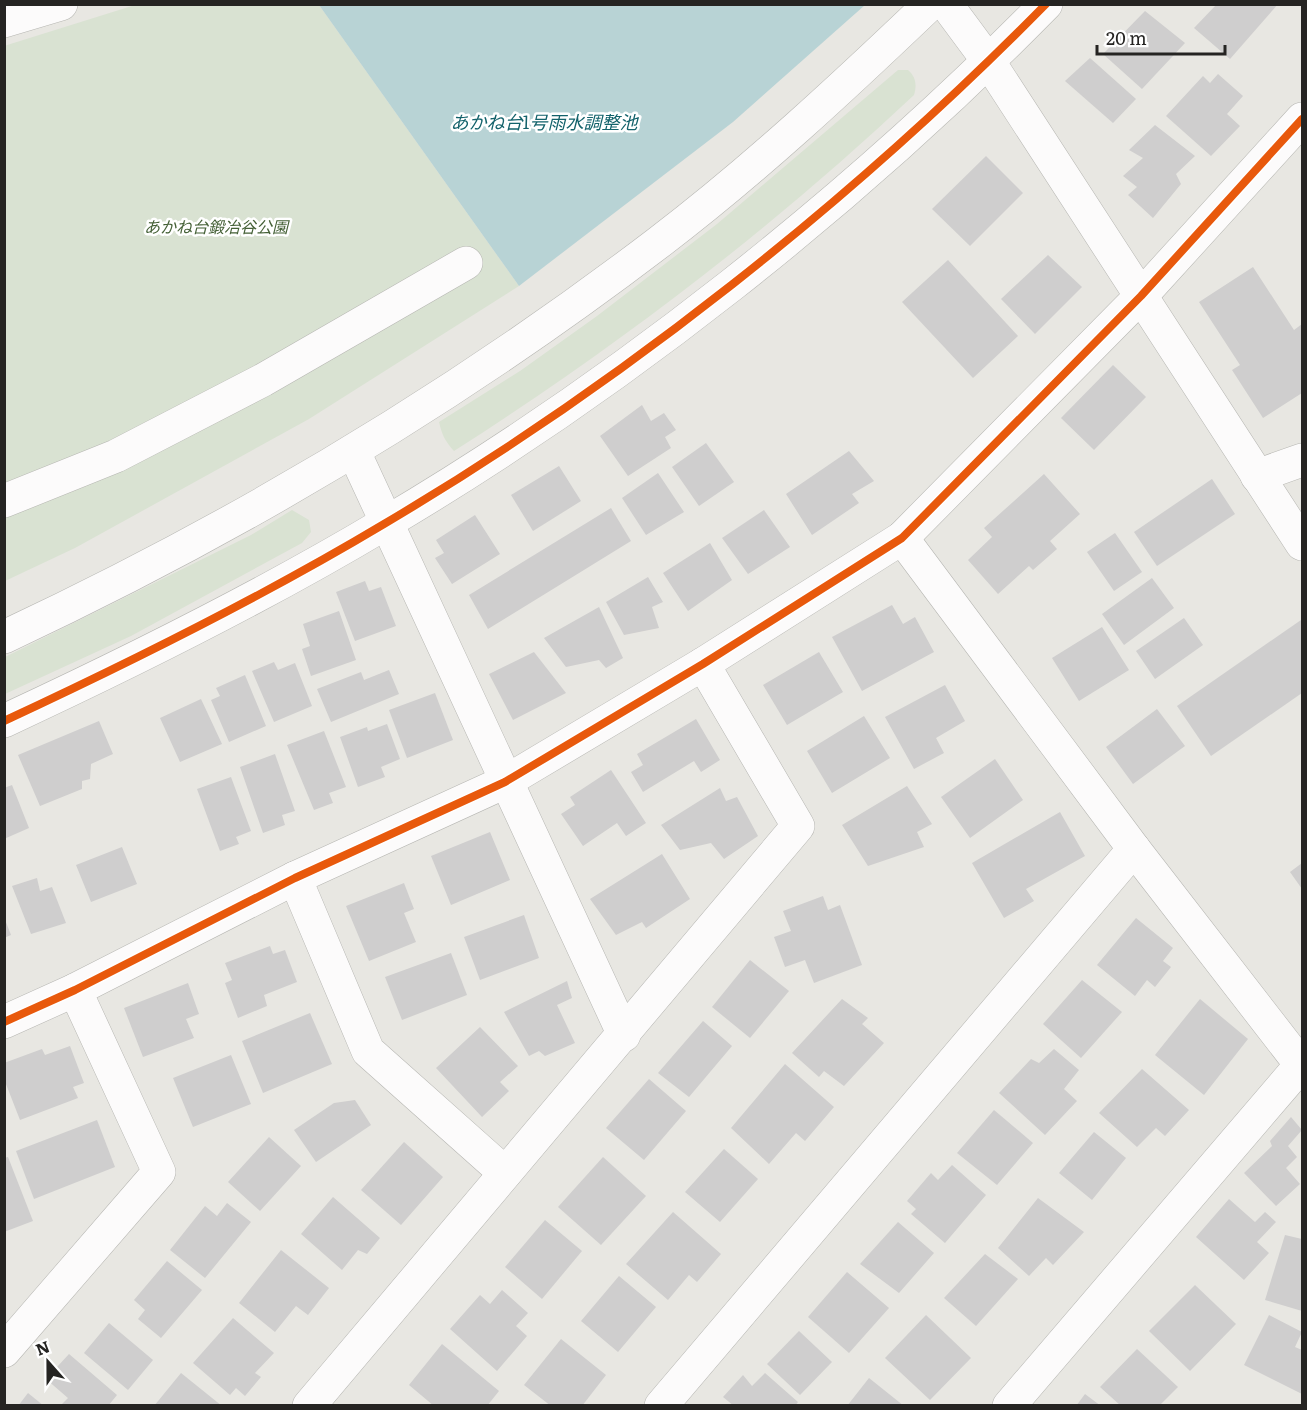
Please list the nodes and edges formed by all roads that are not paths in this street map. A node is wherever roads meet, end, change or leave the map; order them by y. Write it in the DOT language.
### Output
graph roads {
  1 [pos="61,4"];
  2 [pos="930,4"];
  3 [pos="946,4"];
  4 [pos="1046,4"];
  5 [pos="4,21"];
  6 [pos="989,62"];
  7 [pos="1302,119"];
  8 [pos="466,263"];
  9 [pos="1141,296"];
  10 [pos="354,452"];
  11 [pos="1302,460"];
  12 [pos="1257,476"];
  13 [pos="4,501"];
  14 [pos="387,523"];
  15 [pos="902,538"];
  16 [pos="1302,544"];
  17 [pos="4,637"];
  18 [pos="703,663"];
  19 [pos="4,721"];
  20 [pos="505,782"];
  21 [pos="1134,849"];
  22 [pos="295,878"];
  23 [pos="75,990"];
  24 [pos="4,1022"];
  25 [pos="624,1035"];
  26 [pos="1302,1065"];
  27 [pos="505,1173"];
  28 [pos="4,1351"];
  29 [pos="309,1406"];
  30 [pos="661,1406"];
  31 [pos="1009,1406"];
  1 -- 5 [label="street"];
  2 -- 10 [label="street"];
  3 -- 6 [label="street"];
  4 -- 6 [label="street"];
  6 -- 9 [label="street"];
  6 -- 14 [label="street"];
  7 -- 9 [label="street"];
  8 -- 13 [label="street"];
  9 -- 12 [label="street"];
  9 -- 15 [label="street"];
  10 -- 14 [label="street"];
  10 -- 17 [label="street"];
  11 -- 12 [label="street"];
  12 -- 16 [label="street"];
  14 -- 19 [label="street"];
  14 -- 20 [label="street"];
  15 -- 18 [label="street"];
  15 -- 21 [label="street"];
  18 -- 20 [label="street"];
  18 -- 25 [label="street"];
  20 -- 22 [label="street"];
  20 -- 25 [label="street"];
  21 -- 26 [label="street"];
  21 -- 30 [label="street"];
  22 -- 23 [label="street"];
  22 -- 27 [label="street"];
  23 -- 24 [label="street"];
  23 -- 28 [label="street"];
  25 -- 27 [label="street"];
  26 -- 31 [label="street"];
  27 -- 29 [label="street"];
}
